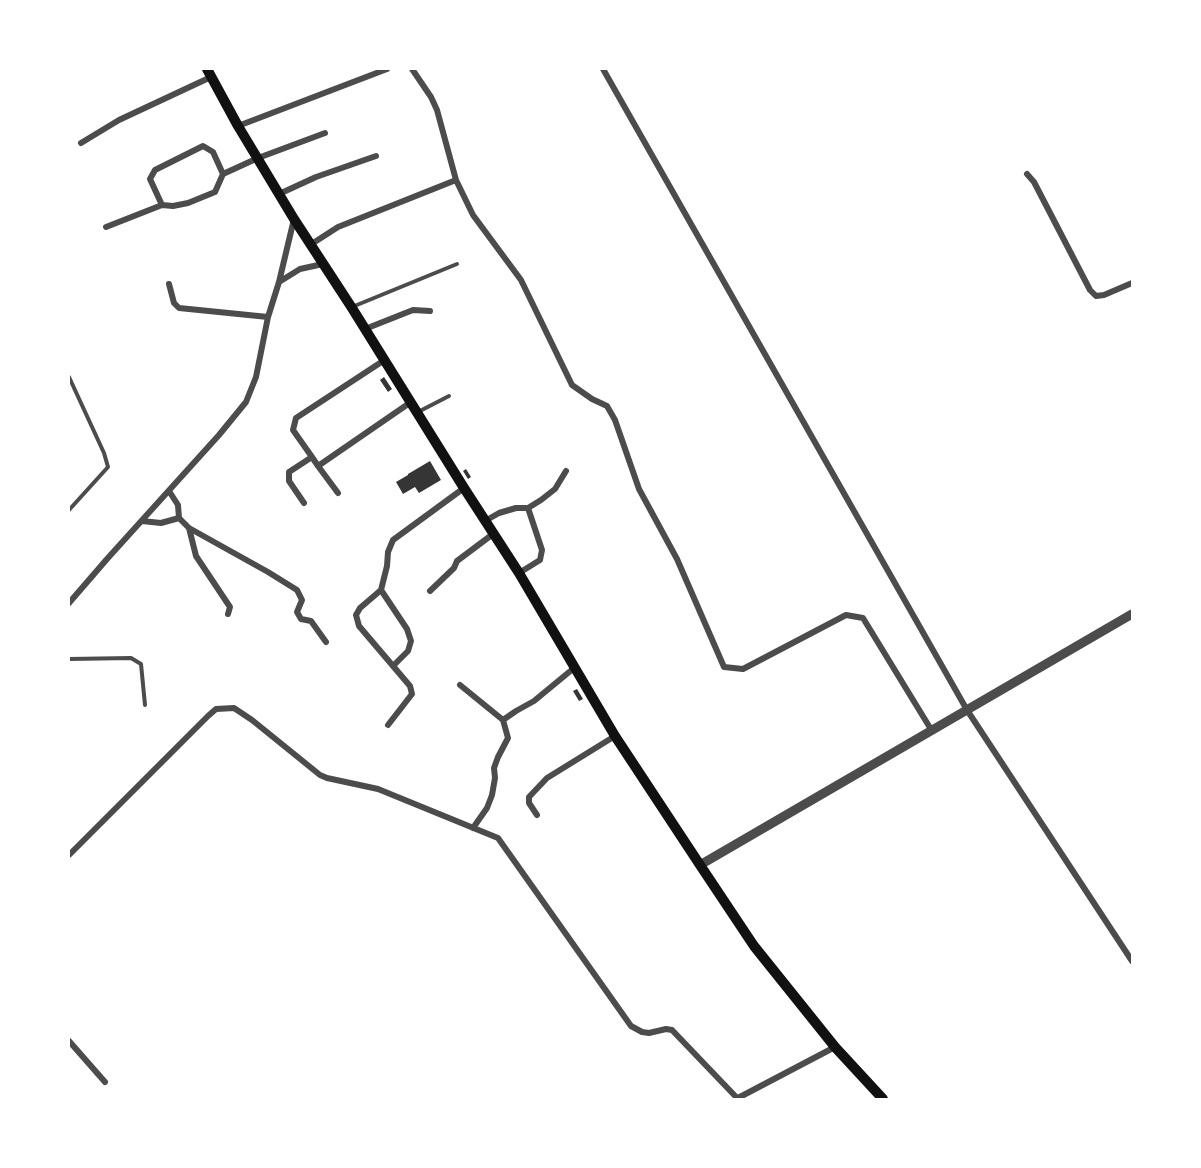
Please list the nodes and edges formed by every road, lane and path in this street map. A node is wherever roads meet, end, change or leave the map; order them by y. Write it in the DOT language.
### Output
graph roads {
  1 [pos="387,69"];
  2 [pos="412,69"];
  3 [pos="603,69"];
  4 [pos="209,73"];
  5 [pos="238,126"];
  6 [pos="325,133"];
  7 [pos="81,142"];
  8 [pos="376,156"];
  9 [pos="258,158"];
  10 [pos="223,174"];
  11 [pos="1028,174"];
  12 [pos="456,180"];
  13 [pos="279,195"];
  14 [pos="162,204"];
  15 [pos="294,219"];
  16 [pos="106,227"];
  17 [pos="310,245"];
  18 [pos="323,264"];
  19 [pos="457,264"];
  20 [pos="279,282"];
  21 [pos="1132,283"];
  22 [pos="169,284"];
  23 [pos="352,308"];
  24 [pos="430,311"];
  25 [pos="268,317"];
  26 [pos="365,329"];
  27 [pos="383,361"];
  28 [pos="69,377"];
  29 [pos="449,396"];
  30 [pos="414,407"];
  31 [pos="312,457"];
  32 [pos="318,465"];
  33 [pos="566,471"];
  34 [pos="464,488"];
  35 [pos="169,491"];
  36 [pos="338,493"];
  37 [pos="304,503"];
  38 [pos="528,508"];
  39 [pos="69,510"];
  40 [pos="179,518"];
  41 [pos="142,521"];
  42 [pos="485,521"];
  43 [pos="189,528"];
  44 [pos="494,534"];
  45 [pos="519,573"];
  46 [pos="381,590"];
  47 [pos="430,591"];
  48 [pos="69,603"];
  49 [pos="228,614"];
  50 [pos="1132,614"];
  51 [pos="326,642"];
  52 [pos="69,659"];
  53 [pos="393,666"];
  54 [pos="574,668"];
  55 [pos="460,685"];
  56 [pos="145,705"];
  57 [pos="967,710"];
  58 [pos="503,720"];
  59 [pos="388,725"];
  60 [pos="932,731"];
  61 [pos="615,736"];
  62 [pos="537,816"];
  63 [pos="474,828"];
  64 [pos="69,855"];
  65 [pos="700,865"];
  66 [pos="1132,962"];
  67 [pos="69,1041"];
  68 [pos="835,1047"];
  69 [pos="105,1082"];
  70 [pos="736,1099"];
  71 [pos="883,1099"];
  1 -- 5 [label="street"];
  2 -- 12 [label="street"];
  3 -- 57 [label="street"];
  4 -- 5 [label="main road"];
  4 -- 7 [label="street"];
  5 -- 9 [label="main road"];
  6 -- 9 [label="street"];
  8 -- 13 [label="street"];
  9 -- 10 [label="street"];
  9 -- 13 [label="main road"];
  10 -- 14 [label="street"];
  10 -- 14 [label="street"];
  11 -- 21 [label="street"];
  12 -- 17 [label="street"];
  12 -- 60 [label="street"];
  13 -- 15 [label="main road"];
  14 -- 16 [label="street"];
  15 -- 17 [label="main road"];
  15 -- 20 [label="street"];
  17 -- 18 [label="main road"];
  18 -- 20 [label="street"];
  18 -- 23 [label="main road"];
  19 -- 23 [label="lane"];
  20 -- 25 [label="street"];
  22 -- 25 [label="street"];
  23 -- 26 [label="main road"];
  24 -- 26 [label="street"];
  25 -- 35 [label="street"];
  26 -- 27 [label="main road"];
  27 -- 30 [label="main road"];
  27 -- 31 [label="street"];
  28 -- 39 [label="lane"];
  29 -- 30 [label="lane"];
  30 -- 32 [label="street"];
  30 -- 34 [label="main road"];
  31 -- 32 [label="street"];
  31 -- 37 [label="street"];
  32 -- 36 [label="street"];
  33 -- 38 [label="street"];
  34 -- 42 [label="main road"];
  34 -- 46 [label="street"];
  35 -- 40 [label="street"];
  35 -- 41 [label="street"];
  38 -- 42 [label="street"];
  38 -- 45 [label="street"];
  40 -- 41 [label="street"];
  40 -- 43 [label="street"];
  41 -- 48 [label="street"];
  42 -- 44 [label="main road"];
  43 -- 49 [label="street"];
  43 -- 51 [label="street"];
  44 -- 45 [label="main road"];
  44 -- 47 [label="street"];
  45 -- 54 [label="main road"];
  46 -- 53 [label="street"];
  46 -- 53 [label="street"];
  50 -- 57 [label="street"];
  52 -- 56 [label="lane"];
  53 -- 59 [label="street"];
  54 -- 58 [label="street"];
  54 -- 61 [label="main road"];
  55 -- 58 [label="street"];
  57 -- 60 [label="street"];
  57 -- 66 [label="street"];
  58 -- 63 [label="street"];
  60 -- 65 [label="street"];
  61 -- 62 [label="street"];
  61 -- 65 [label="main road"];
  63 -- 64 [label="street"];
  63 -- 70 [label="street"];
  65 -- 68 [label="main road"];
  67 -- 69 [label="street"];
  68 -- 70 [label="street"];
  68 -- 71 [label="main road"];
}
